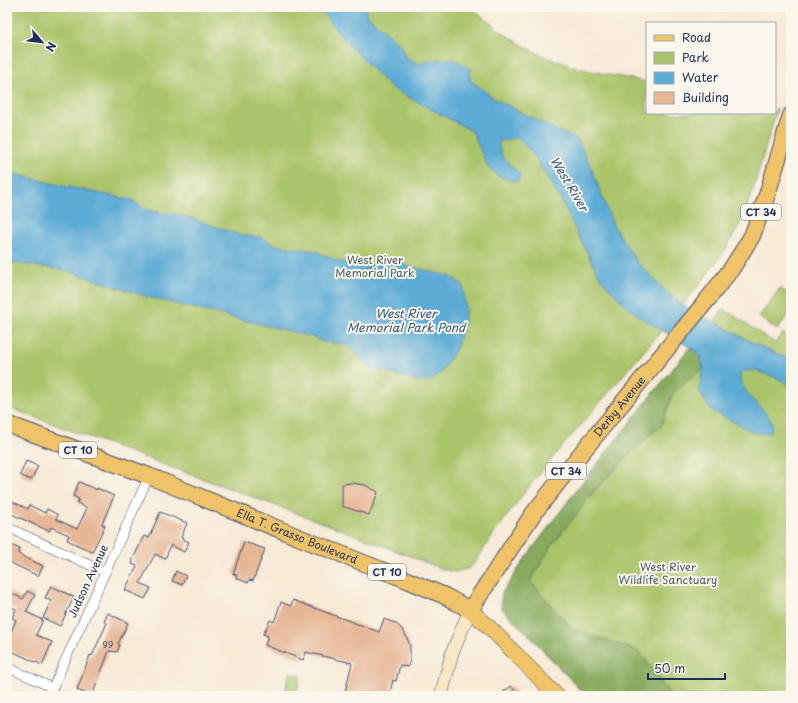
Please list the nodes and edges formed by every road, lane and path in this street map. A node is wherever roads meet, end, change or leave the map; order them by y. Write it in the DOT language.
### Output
graph roads {
  1 [pos="790,121"];
  2 [pos="7,424"];
  3 [pos="149,476"];
  4 [pos="7,527"];
  5 [pos="105,572"];
  6 [pos="470,610"];
  7 [pos="7,667"];
  8 [pos="51,692"];
  9 [pos="441,696"];
  10 [pos="557,696"];
  1 -- 6 [label="highway, Derby Avenue / CT 34"];
  2 -- 3 [label="highway, Ella T. Grasso Boulevard / CT 10"];
  3 -- 5 [label="street, Judson Avenue"];
  3 -- 6 [label="highway, Ella T. Grasso Boulevard / CT 10"];
  4 -- 5 [label="street"];
  5 -- 8 [label="street, Judson Avenue"];
  6 -- 9 [label="main road, Derby Avenue"];
  6 -- 10 [label="main road, Ella T. Grasso Boulevard / CT 10"];
  7 -- 8 [label="street"];
}
